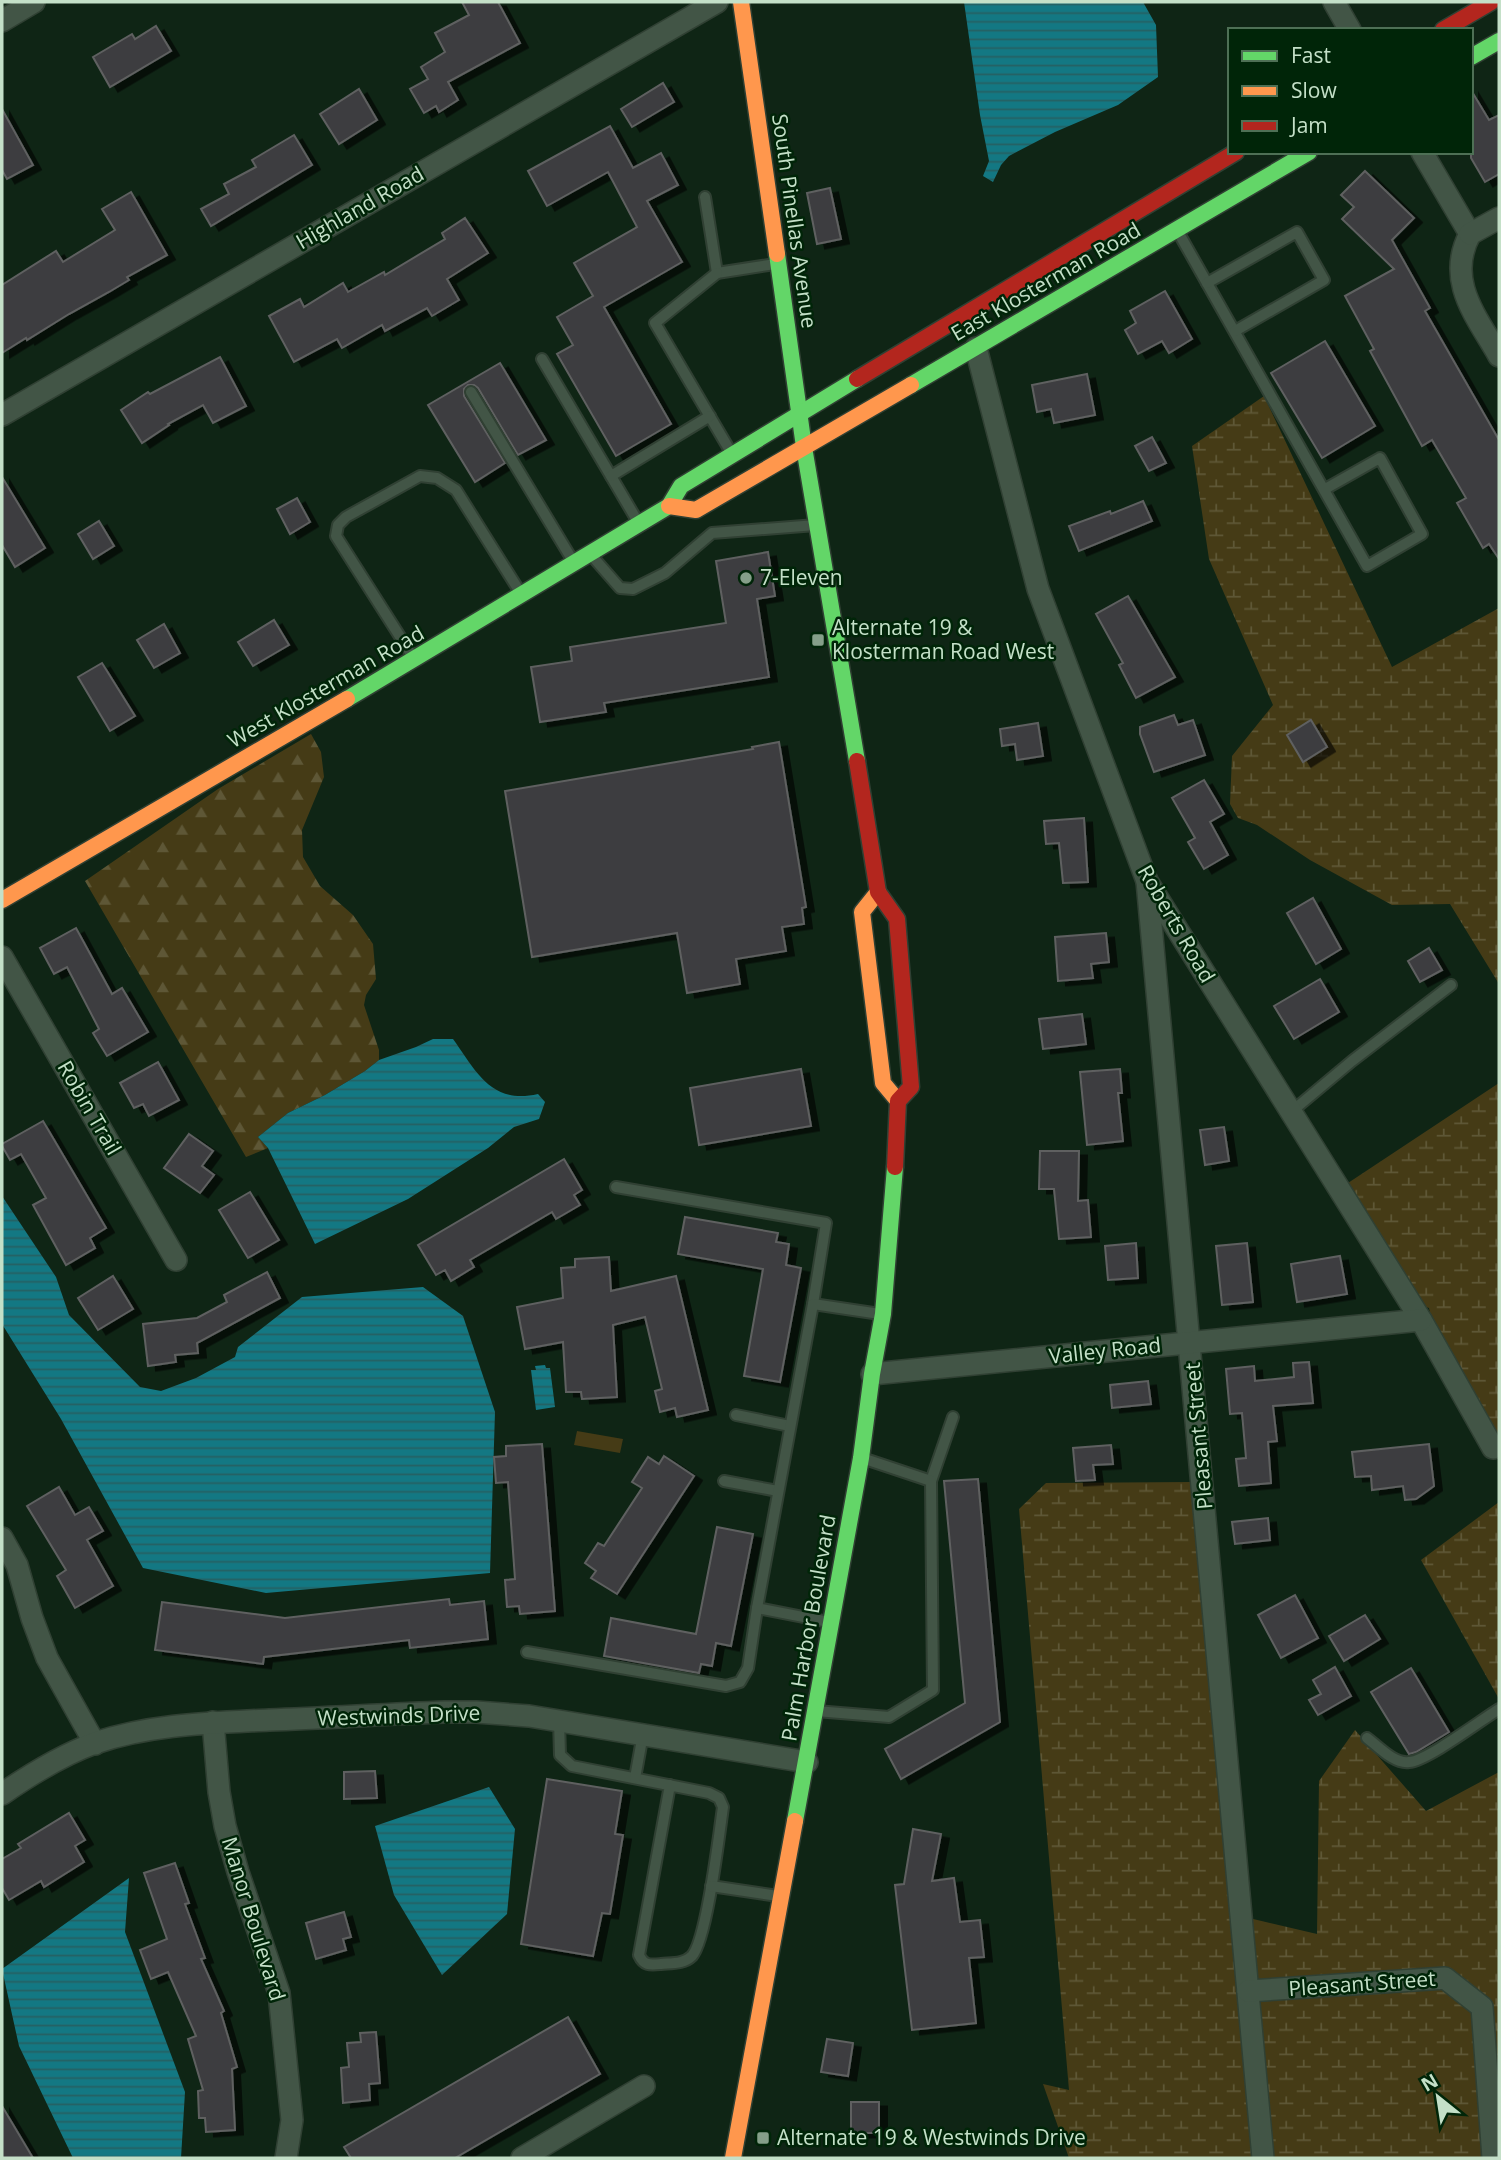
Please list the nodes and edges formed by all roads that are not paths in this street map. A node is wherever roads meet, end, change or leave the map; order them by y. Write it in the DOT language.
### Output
graph roads {
  1 [pos="34,2"];
  2 [pos="718,2"];
  3 [pos="741,2"];
  4 [pos="1335,2"];
  5 [pos="1491,2"];
  6 [pos="2,20"];
  7 [pos="1349,28"];
  8 [pos="1446,28"];
  9 [pos="1499,41"];
  10 [pos="1473,56"];
  11 [pos="1233,154"];
  12 [pos="1306,154"];
  13 [pos="1423,154"];
  14 [pos="705,197"];
  15 [pos="1499,218"];
  16 [pos="1177,230"];
  17 [pos="1470,234"];
  18 [pos="778,264"];
  19 [pos="717,273"];
  20 [pos="1207,283"];
  21 [pos="1235,331"];
  22 [pos="976,348"];
  23 [pos="1499,356"];
  24 [pos="542,359"];
  25 [pos="471,392"];
  26 [pos="799,413"];
  27 [pos="2,415"];
  28 [pos="710,416"];
  29 [pos="804,447"];
  30 [pos="733,454"];
  31 [pos="611,476"];
  32 [pos="1325,489"];
  33 [pos="669,506"];
  34 [pos="696,510"];
  35 [pos="640,524"];
  36 [pos="818,524"];
  37 [pos="712,533"];
  38 [pos="591,554"];
  39 [pos="574,564"];
  40 [pos="522,595"];
  41 [pos="414,659"];
  42 [pos="1147,881"];
  43 [pos="878,892"];
  44 [pos="2,900"];
  45 [pos="3,963"];
  46 [pos="1451,985"];
  47 [pos="898,1101"];
  48 [pos="1291,1112"];
  49 [pos="616,1187"];
  50 [pos="176,1260"];
  51 [pos="813,1304"];
  52 [pos="883,1314"];
  53 [pos="1421,1320"];
  54 [pos="1190,1342"];
  55 [pos="872,1374"];
  56 [pos="736,1415"];
  57 [pos="954,1417"];
  58 [pos="790,1426"];
  59 [pos="1496,1455"];
  60 [pos="861,1458"];
  61 [pos="724,1481"];
  62 [pos="930,1481"];
  63 [pos="778,1492"];
  64 [pos="2,1538"];
  65 [pos="757,1608"];
  66 [pos="832,1623"];
  67 [pos="527,1652"];
  68 [pos="1499,1709"];
  69 [pos="816,1712"];
  70 [pos="559,1720"];
  71 [pos="213,1722"];
  72 [pos="643,1734"];
  73 [pos="1367,1738"];
  74 [pos="95,1744"];
  75 [pos="807,1762"];
  76 [pos="635,1778"];
  77 [pos="670,1785"];
  78 [pos="2,1794"];
  79 [pos="711,1886"];
  80 [pos="781,1896"];
  81 [pos="1248,1992"];
  82 [pos="644,2086"];
  83 [pos="286,2158"];
  84 [pos="522,2158"];
  85 [pos="733,2158"];
  86 [pos="1263,2158"];
  87 [pos="1493,2158"];
  1 -- 6 [label="street"];
  2 -- 27 [label="street, Highland Road"];
  3 -- 18 [label="main road, South Pinellas Avenue"];
  4 -- 7 [label="street"];
  5 -- 8 [label="main road"];
  9 -- 10 [label="main road"];
  11 -- 26 [label="main road, East Klosterman Road"];
  12 -- 16 [label="main road, East Klosterman Road"];
  13 -- 17 [label="street"];
  14 -- 19 [label="lane"];
  15 -- 17 [label="street"];
  16 -- 20 [label="lane"];
  16 -- 22 [label="main road, East Klosterman Road"];
  17 -- 23 [label="street"];
  18 -- 19 [label="lane"];
  18 -- 26 [label="main road, South Pinellas Avenue"];
  19 -- 28 [label="lane"];
  20 -- 21 [label="lane"];
  20 -- 21 [label="lane"];
  21 -- 32 [label="lane"];
  22 -- 29 [label="main road, East Klosterman Road"];
  22 -- 42 [label="street, Roberts Road"];
  24 -- 31 [label="lane"];
  25 -- 39 [label="lane"];
  26 -- 29 [label="main road, South Pinellas Avenue"];
  26 -- 30 [label="main road, West Klosterman Road"];
  28 -- 30 [label="lane"];
  28 -- 31 [label="lane"];
  29 -- 34 [label="main road"];
  29 -- 36 [label="main road, Palm Harbor Boulevard"];
  30 -- 33 [label="main road, West Klosterman Road"];
  31 -- 35 [label="lane"];
  32 -- 32 [label="lane"];
  33 -- 34 [label="main road"];
  33 -- 35 [label="main road, West Klosterman Road"];
  34 -- 37 [label="lane"];
  35 -- 38 [label="main road, West Klosterman Road"];
  36 -- 37 [label="lane"];
  36 -- 43 [label="main road, Palm Harbor Boulevard"];
  37 -- 38 [label="lane"];
  38 -- 39 [label="main road, West Klosterman Road"];
  39 -- 40 [label="main road, West Klosterman Road"];
  40 -- 41 [label="main road, West Klosterman Road"];
  40 -- 41 [label="lane"];
  41 -- 44 [label="main road, West Klosterman Road"];
  42 -- 48 [label="street, Roberts Road"];
  42 -- 54 [label="street, Pleasant Street"];
  43 -- 47 [label="main road, Palm Harbor Boulevard"];
  43 -- 47 [label="main road"];
  45 -- 50 [label="street, Robin Trail"];
  46 -- 48 [label="lane"];
  47 -- 52 [label="main road, Palm Harbor Boulevard"];
  48 -- 53 [label="street, Roberts Road"];
  49 -- 51 [label="lane"];
  51 -- 52 [label="lane"];
  51 -- 58 [label="lane"];
  52 -- 55 [label="main road, Palm Harbor Boulevard"];
  53 -- 54 [label="street, Valley Road"];
  53 -- 59 [label="street, Roberts Road"];
  54 -- 55 [label="street, Valley Road"];
  54 -- 81 [label="street, Pleasant Street"];
  55 -- 60 [label="main road, Palm Harbor Boulevard"];
  56 -- 58 [label="lane"];
  57 -- 62 [label="lane"];
  58 -- 63 [label="lane"];
  60 -- 62 [label="lane"];
  60 -- 66 [label="main road, Palm Harbor Boulevard"];
  61 -- 63 [label="lane"];
  62 -- 69 [label="lane"];
  63 -- 65 [label="lane"];
  64 -- 74 [label="street"];
  65 -- 66 [label="lane"];
  65 -- 67 [label="lane"];
  66 -- 69 [label="main road, Palm Harbor Boulevard"];
  68 -- 73 [label="lane"];
  69 -- 75 [label="main road, Palm Harbor Boulevard"];
  70 -- 71 [label="street, Westwinds Drive"];
  70 -- 72 [label="street, Westwinds Drive"];
  70 -- 76 [label="lane"];
  71 -- 74 [label="street, Westwinds Drive"];
  71 -- 83 [label="street, Manor Boulevard"];
  72 -- 75 [label="street, Westwinds Drive"];
  72 -- 76 [label="lane"];
  74 -- 78 [label="street, Westwinds Drive"];
  75 -- 80 [label="main road, Palm Harbor Boulevard"];
  76 -- 77 [label="lane"];
  77 -- 79 [label="lane"];
  77 -- 79 [label="lane"];
  79 -- 80 [label="lane"];
  80 -- 85 [label="main road, Palm Harbor Boulevard"];
  81 -- 86 [label="street, Pleasant Street"];
  81 -- 87 [label="street, Pleasant Street"];
  82 -- 84 [label="street"];
}
